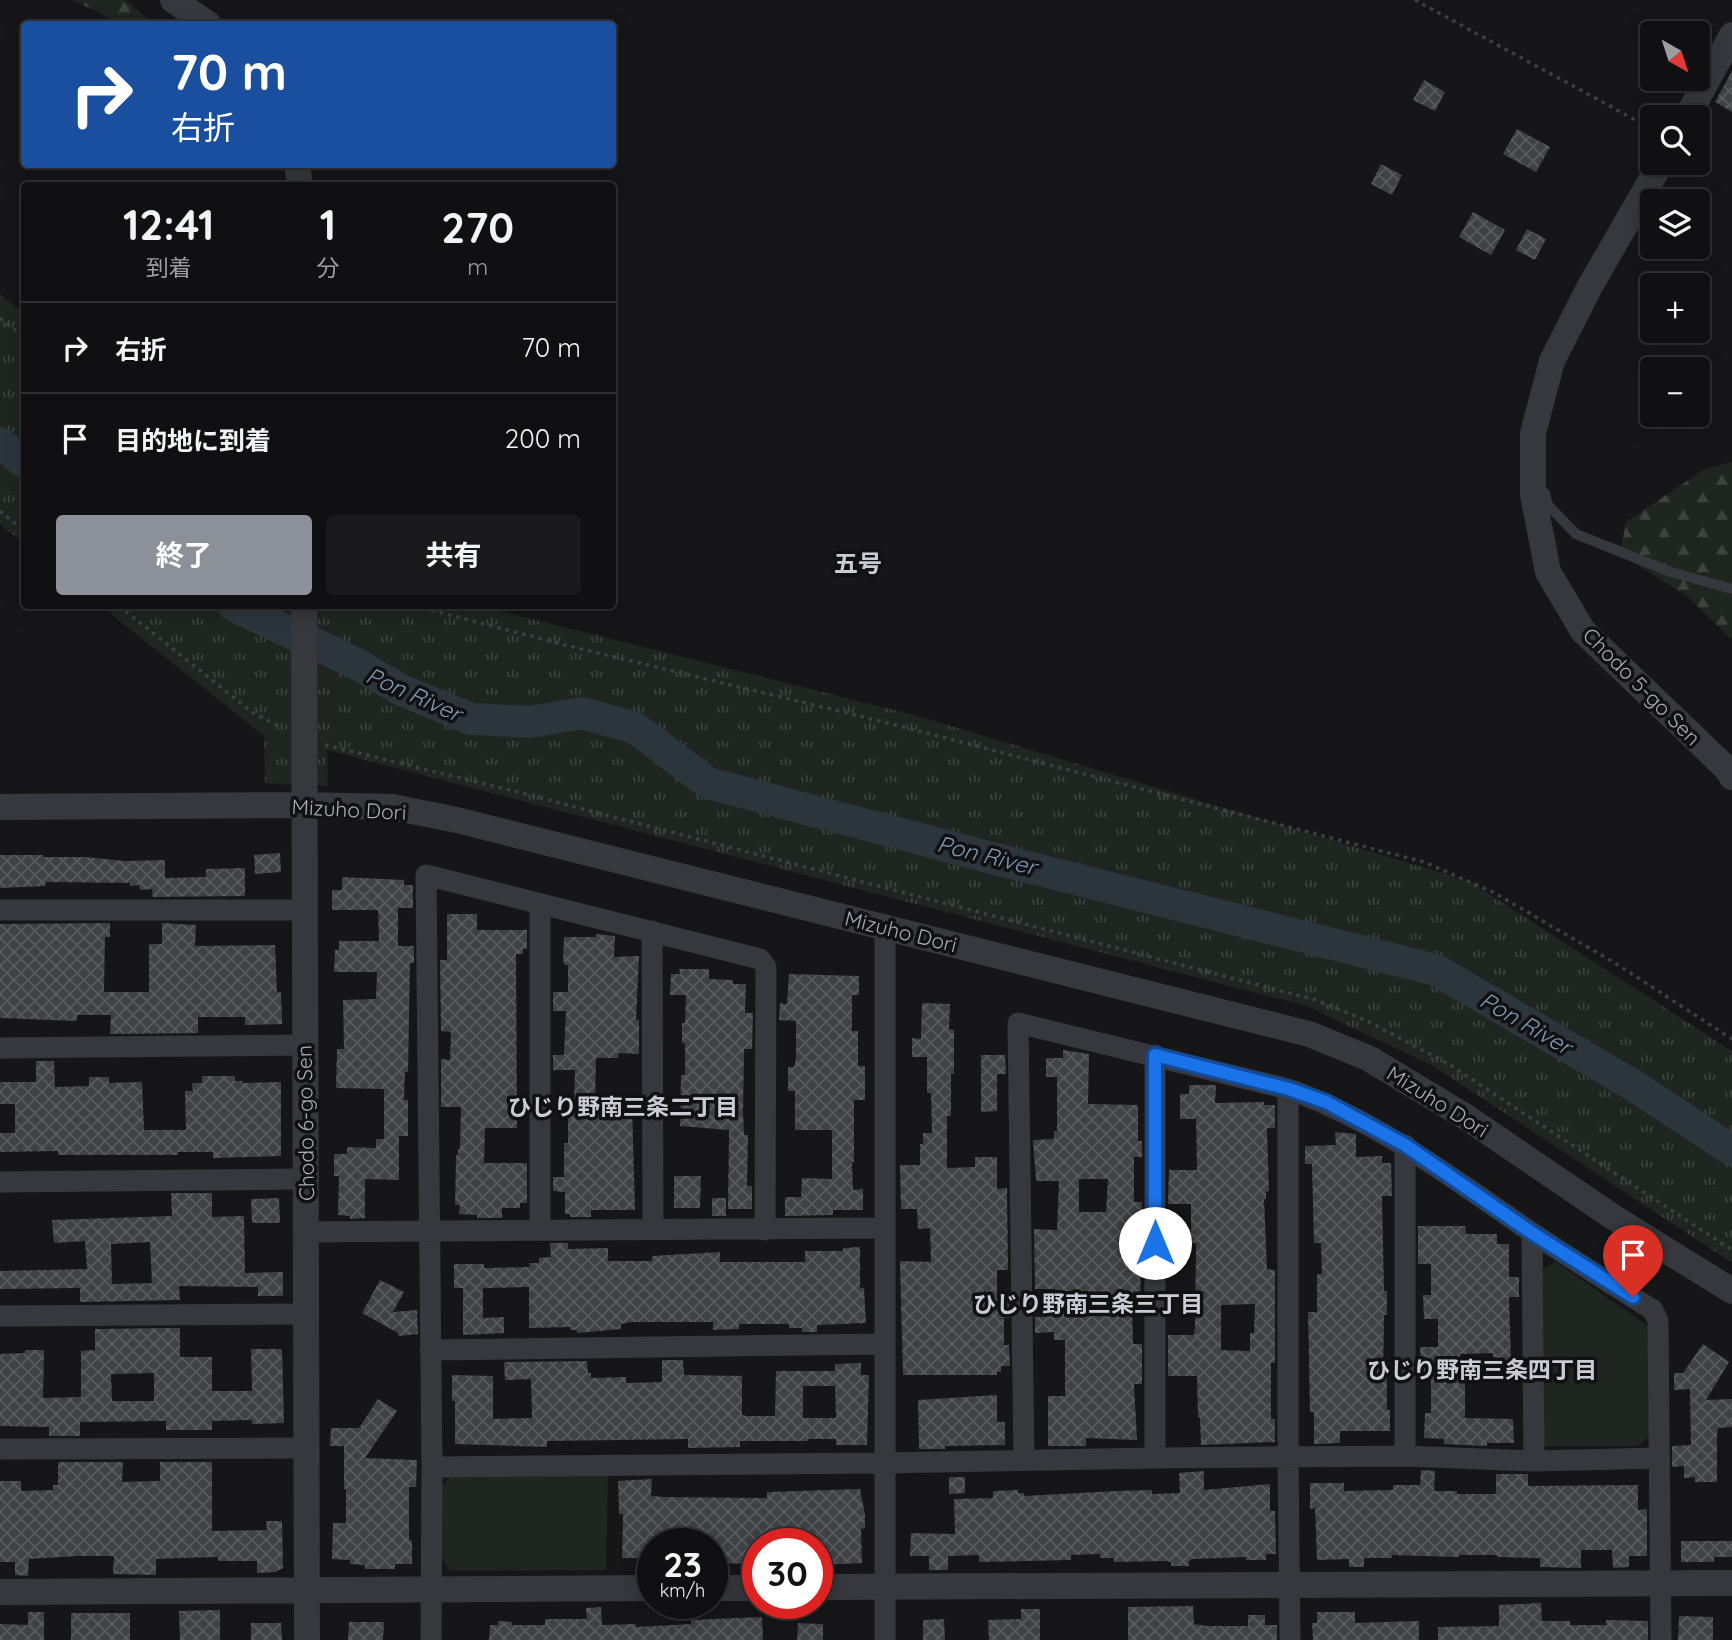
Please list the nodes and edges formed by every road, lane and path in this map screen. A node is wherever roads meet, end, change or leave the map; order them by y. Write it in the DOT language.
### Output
graph roads {
  1 [pos="173,0"];
  2 [pos="1415,0"];
  3 [pos="204,21"];
  4 [pos="1732,35"];
  5 [pos="1694,105"];
  6 [pos="1640,122"];
  7 [pos="1654,175"];
  8 [pos="0,318"];
  9 [pos="21,335"];
  10 [pos="1533,454"];
  11 [pos="0,511"];
  12 [pos="21,528"];
  13 [pos="1732,589"];
  14 [pos="123,609"];
  15 [pos="304,609"];
  16 [pos="427,609"];
  17 [pos="304,733"];
  18 [pos="1732,777"];
  19 [pos="304,805"];
  20 [pos="0,807"];
  21 [pos="540,905"];
  22 [pos="0,910"];
  23 [pos="305,910"];
  24 [pos="885,927"];
  25 [pos="652,931"];
  26 [pos="1732,1039"];
  27 [pos="304,1045"];
  28 [pos="0,1048"];
  29 [pos="1155,1055"];
  30 [pos="1289,1089"];
  31 [pos="1405,1145"];
  32 [pos="306,1179"];
  33 [pos="0,1182"];
  34 [pos="883,1228"];
  35 [pos="653,1229"];
  36 [pos="429,1230"];
  37 [pos="540,1230"];
  38 [pos="765,1230"];
  39 [pos="306,1232"];
  40 [pos="1532,1233"];
  41 [pos="1732,1291"];
  42 [pos="307,1314"];
  43 [pos="0,1316"];
  44 [pos="884,1344"];
  45 [pos="430,1350"];
  46 [pos="306,1448"];
  47 [pos="0,1449"];
  48 [pos="1405,1456"];
  49 [pos="1155,1458"];
  50 [pos="1288,1458"];
  51 [pos="1659,1458"];
  52 [pos="1024,1460"];
  53 [pos="1534,1461"];
  54 [pos="884,1463"];
  55 [pos="432,1466"];
  56 [pos="1660,1583"];
  57 [pos="1732,1583"];
  58 [pos="1290,1584"];
  59 [pos="833,1587"];
  60 [pos="885,1587"];
  61 [pos="637,1588"];
  62 [pos="430,1589"];
  63 [pos="307,1591"];
  64 [pos="0,1592"];
  65 [pos="307,1640"];
  66 [pos="431,1640"];
  67 [pos="885,1640"];
  68 [pos="1290,1640"];
  69 [pos="1661,1640"];
  1 -- 3 [label="street"];
  2 -- 6 [label="path"];
  4 -- 5 [label="street"];
  7 -- 10 [label="street, Chodo 5-go Sen"];
  8 -- 9 [label="path"];
  10 -- 13 [label="lane"];
  10 -- 18 [label="street, Chodo 5-go Sen"];
  11 -- 12 [label="path"];
  14 -- 17 [label="path"];
  15 -- 17 [label="street, Chodo 6-go Sen"];
  16 -- 26 [label="path"];
  17 -- 19 [label="street, Chodo 6-go Sen"];
  19 -- 20 [label="street, Mizuho Dori"];
  19 -- 23 [label="street, Chodo 6-go Sen"];
  19 -- 24 [label="street, Mizuho Dori"];
  21 -- 25 [label="street"];
  21 -- 36 [label="street"];
  21 -- 37 [label="street"];
  22 -- 23 [label="street"];
  23 -- 27 [label="street, Chodo 6-go Sen"];
  24 -- 34 [label="street"];
  24 -- 41 [label="street, Mizuho Dori"];
  25 -- 35 [label="street"];
  25 -- 38 [label="street"];
  27 -- 28 [label="street"];
  27 -- 32 [label="street, Chodo 6-go Sen"];
  29 -- 30 [label="street"];
  29 -- 49 [label="street"];
  29 -- 52 [label="street"];
  30 -- 31 [label="street"];
  30 -- 50 [label="street"];
  31 -- 40 [label="street"];
  31 -- 48 [label="street"];
  32 -- 33 [label="street"];
  32 -- 39 [label="street, Chodo 6-go Sen"];
  34 -- 38 [label="street"];
  34 -- 44 [label="street"];
  35 -- 37 [label="street"];
  35 -- 38 [label="street"];
  36 -- 37 [label="street"];
  36 -- 39 [label="street"];
  36 -- 45 [label="street"];
  39 -- 42 [label="street, Chodo 6-go Sen"];
  40 -- 51 [label="street"];
  40 -- 53 [label="street"];
  42 -- 43 [label="street"];
  42 -- 46 [label="street, Chodo 6-go Sen"];
  44 -- 45 [label="street"];
  44 -- 54 [label="street"];
  45 -- 55 [label="street"];
  46 -- 47 [label="street"];
  46 -- 63 [label="street, Chodo 6-go Sen"];
  48 -- 50 [label="street"];
  48 -- 53 [label="street"];
  49 -- 50 [label="street"];
  49 -- 52 [label="street"];
  50 -- 58 [label="street"];
  51 -- 53 [label="street"];
  51 -- 56 [label="street"];
  52 -- 54 [label="street"];
  54 -- 55 [label="street"];
  54 -- 60 [label="street"];
  55 -- 62 [label="street"];
  56 -- 57 [label="street"];
  56 -- 58 [label="street"];
  56 -- 69 [label="street"];
  58 -- 60 [label="street"];
  58 -- 68 [label="street"];
  59 -- 60 [label="street"];
  60 -- 67 [label="street"];
  61 -- 62 [label="street"];
  62 -- 63 [label="street"];
  62 -- 66 [label="street"];
  63 -- 64 [label="street"];
  63 -- 65 [label="street, Chodo 6-go Sen"];
}
